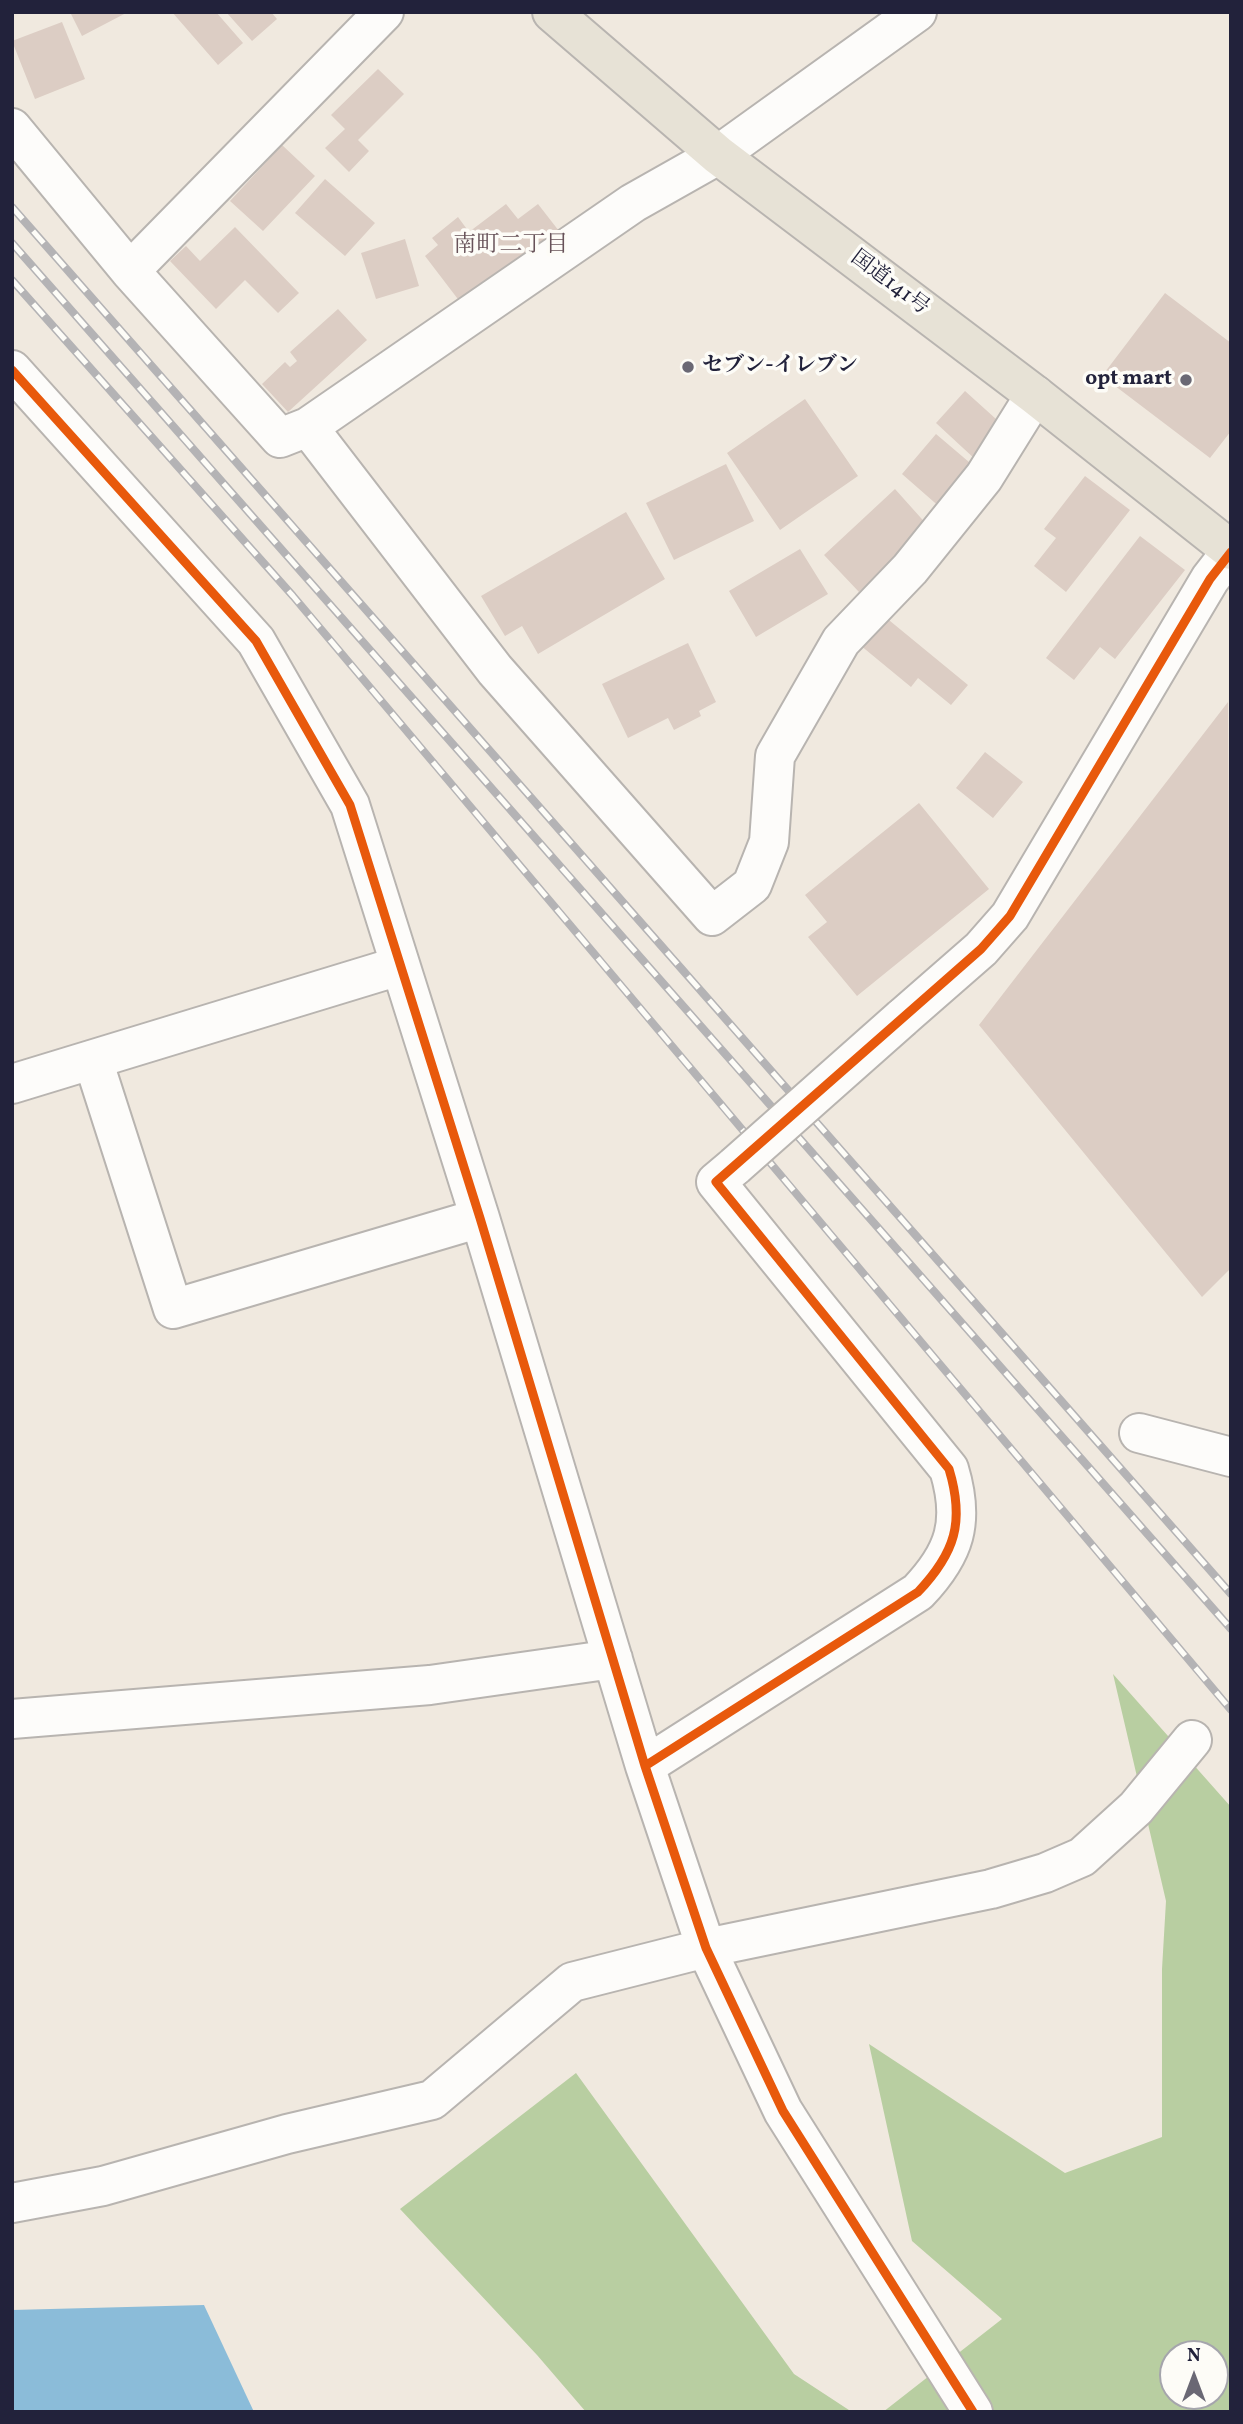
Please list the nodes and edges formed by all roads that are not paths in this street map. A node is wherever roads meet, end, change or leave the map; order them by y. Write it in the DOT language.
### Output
graph roads {
  1 [pos="384,12"];
  2 [pos="552,12"];
  3 [pos="917,12"];
  4 [pos="12,128"];
  5 [pos="718,155"];
  6 [pos="130,271"];
  7 [pos="12,370"];
  8 [pos="1035,396"];
  9 [pos="308,427"];
  10 [pos="1231,551"];
  11 [pos="399,966"];
  12 [pos="93,1060"];
  13 [pos="12,1084"];
  14 [pos="480,1217"];
  15 [pos="1139,1433"];
  16 [pos="1231,1457"];
  17 [pos="613,1659"];
  18 [pos="12,1719"];
  19 [pos="1192,1740"];
  20 [pos="645,1766"];
  21 [pos="706,1948"];
  22 [pos="12,2203"];
  23 [pos="973,2412"];
  1 -- 6 [label="street"];
  2 -- 5 [label="highway, 国道141号"];
  3 -- 5 [label="street"];
  4 -- 6 [label="street"];
  5 -- 8 [label="highway, 国道141号"];
  5 -- 9 [label="street"];
  6 -- 9 [label="street"];
  7 -- 11 [label="street"];
  8 -- 9 [label="street"];
  8 -- 10 [label="highway, 国道141号"];
  10 -- 20 [label="street, bridge"];
  11 -- 12 [label="street"];
  11 -- 14 [label="street"];
  12 -- 13 [label="street"];
  12 -- 14 [label="street"];
  14 -- 17 [label="street"];
  15 -- 16 [label="street"];
  17 -- 18 [label="street"];
  17 -- 20 [label="street"];
  19 -- 21 [label="street"];
  20 -- 21 [label="street"];
  21 -- 22 [label="street"];
  21 -- 23 [label="street"];
}
